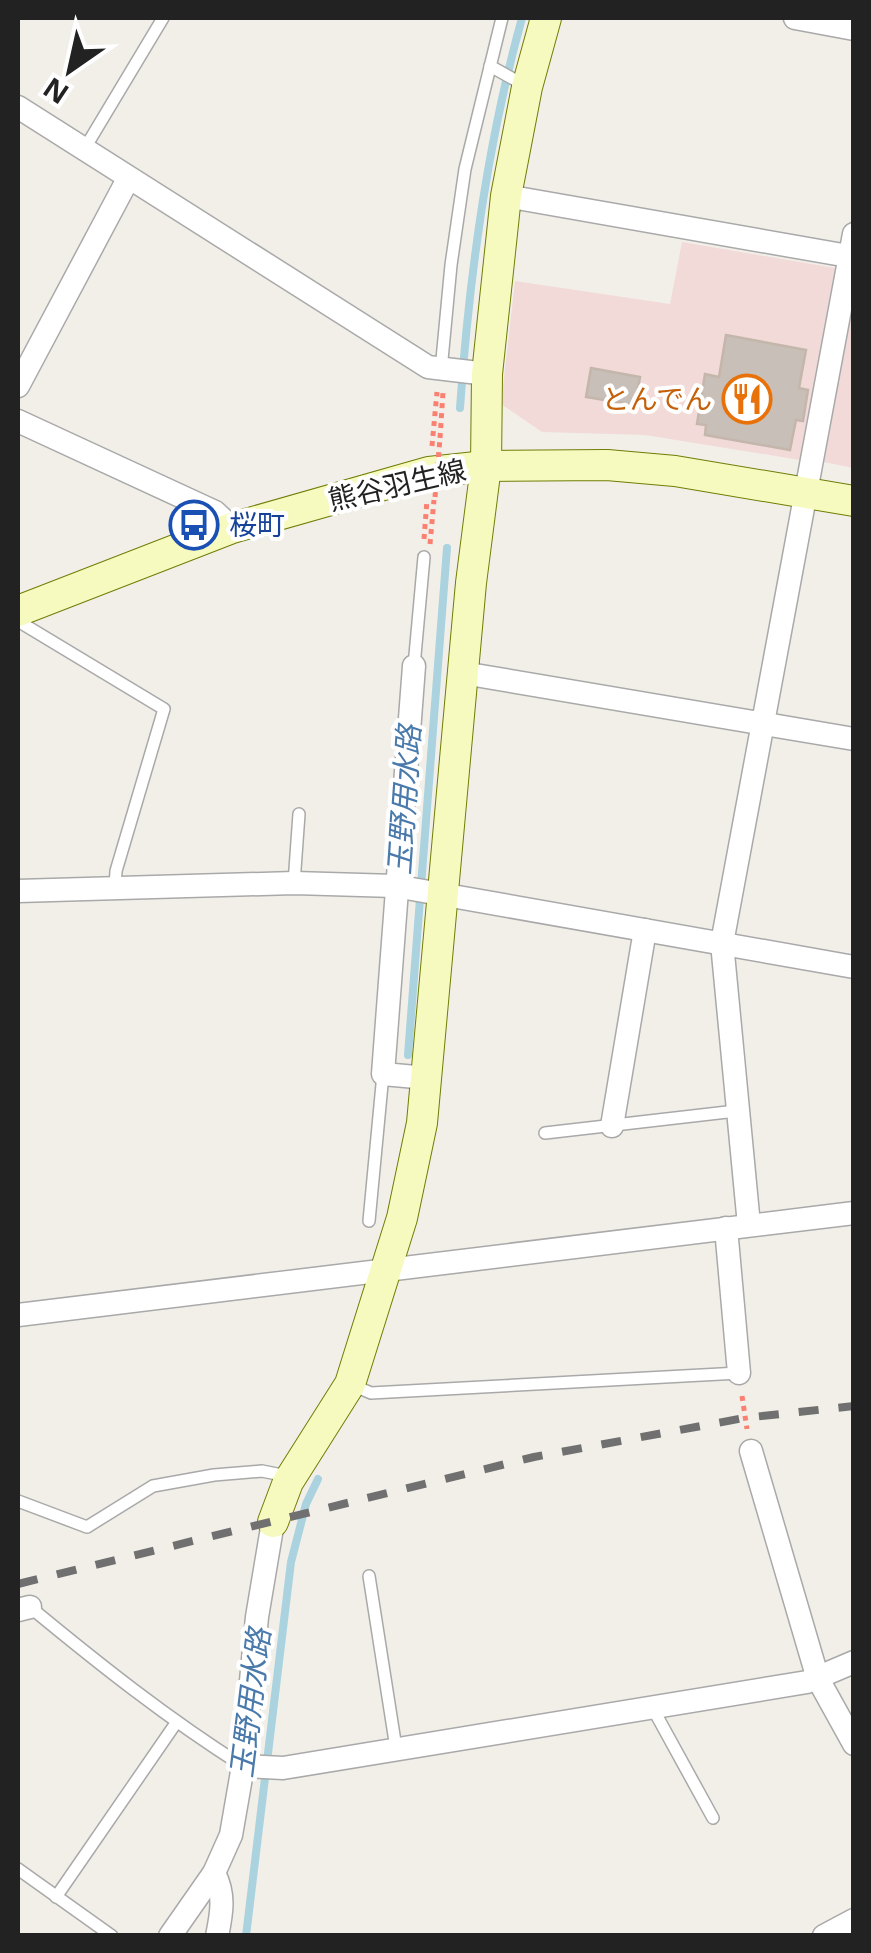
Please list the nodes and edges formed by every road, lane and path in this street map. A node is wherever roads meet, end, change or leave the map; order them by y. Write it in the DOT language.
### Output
graph roads {
  1 [pos="163,18"];
  2 [pos="502,18"];
  3 [pos="546,18"];
  4 [pos="795,18"];
  5 [pos="854,29"];
  6 [pos="491,67"];
  7 [pos="521,84"];
  8 [pos="18,107"];
  9 [pos="85,148"];
  10 [pos="128,179"];
  11 [pos="506,196"];
  12 [pos="852,249"];
  13 [pos="484,374"];
  14 [pos="442,375"];
  15 [pos="18,386"];
  16 [pos="444,396"];
  17 [pos="18,421"];
  18 [pos="432,446"];
  19 [pos="486,466"];
  20 [pos="806,492"];
  21 [pos="427,496"];
  22 [pos="854,501"];
  23 [pos="232,528"];
  24 [pos="430,543"];
  25 [pos="424,557"];
  26 [pos="18,611"];
  27 [pos="18,620"];
  28 [pos="414,666"];
  29 [pos="463,672"];
  30 [pos="763,724"];
  31 [pos="854,740"];
  32 [pos="299,814"];
  33 [pos="294,883"];
  34 [pos="115,888"];
  35 [pos="401,888"];
  36 [pos="18,892"];
  37 [pos="437,894"];
  38 [pos="645,930"];
  39 [pos="722,943"];
  40 [pos="854,967"];
  41 [pos="383,1074"];
  42 [pos="427,1078"];
  43 [pos="736,1112"];
  44 [pos="612,1126"];
  45 [pos="545,1133"];
  46 [pos="854,1213"];
  47 [pos="369,1222"];
  48 [pos="737,1227"];
  49 [pos="388,1268"];
  50 [pos="18,1314"];
  51 [pos="739,1373"];
  52 [pos="350,1384"];
  53 [pos="751,1451"];
  54 [pos="288,1482"];
  55 [pos="18,1501"];
  56 [pos="273,1522"];
  57 [pos="368,1576"];
  58 [pos="24,1608"];
  59 [pos="854,1662"];
  60 [pos="818,1679"];
  61 [pos="652,1708"];
  62 [pos="176,1724"];
  63 [pos="854,1744"];
  64 [pos="396,1748"];
  65 [pos="262,1766"];
  66 [pos="713,1818"];
  67 [pos="18,1869"];
  68 [pos="214,1873"];
  69 [pos="56,1897"];
  70 [pos="854,1920"];
  71 [pos="112,1936"];
  72 [pos="170,1936"];
  73 [pos="218,1936"];
  74 [pos="824,1936"];
  1 -- 9 [label="lane"];
  2 -- 6 [label="lane"];
  3 -- 7 [label="street"];
  4 -- 5 [label="street"];
  6 -- 7 [label="lane"];
  6 -- 14 [label="lane"];
  7 -- 11 [label="street"];
  8 -- 9 [label="street"];
  9 -- 10 [label="street"];
  10 -- 14 [label="street"];
  10 -- 15 [label="street"];
  11 -- 12 [label="street"];
  11 -- 13 [label="street"];
  12 -- 20 [label="street"];
  13 -- 14 [label="street"];
  13 -- 19 [label="street"];
  14 -- 18 [label="path"];
  16 -- 24 [label="path, bridge"];
  17 -- 23 [label="street"];
  19 -- 20 [label="street, 熊谷羽生線"];
  19 -- 23 [label="street, 熊谷羽生線"];
  19 -- 29 [label="street"];
  20 -- 22 [label="street, 熊谷羽生線"];
  20 -- 30 [label="street"];
  21 -- 25 [label="path"];
  23 -- 26 [label="street, 熊谷羽生線"];
  25 -- 28 [label="lane"];
  27 -- 34 [label="lane"];
  28 -- 35 [label="street"];
  29 -- 30 [label="street"];
  29 -- 37 [label="street"];
  30 -- 31 [label="street"];
  30 -- 39 [label="street"];
  32 -- 33 [label="lane"];
  33 -- 34 [label="street"];
  33 -- 35 [label="street"];
  34 -- 36 [label="street"];
  35 -- 37 [label="street"];
  35 -- 41 [label="street"];
  37 -- 38 [label="street"];
  37 -- 42 [label="street"];
  38 -- 39 [label="street"];
  38 -- 44 [label="street"];
  39 -- 40 [label="street"];
  39 -- 43 [label="street"];
  41 -- 42 [label="street"];
  41 -- 47 [label="lane"];
  42 -- 49 [label="street"];
  43 -- 44 [label="lane"];
  43 -- 48 [label="street"];
  44 -- 45 [label="lane"];
  46 -- 48 [label="street"];
  48 -- 49 [label="street"];
  48 -- 51 [label="street"];
  49 -- 50 [label="street"];
  49 -- 52 [label="street"];
  51 -- 52 [label="lane"];
  51 -- 53 [label="path"];
  52 -- 54 [label="street"];
  53 -- 60 [label="street"];
  54 -- 55 [label="lane"];
  54 -- 56 [label="street"];
  56 -- 65 [label="street"];
  57 -- 64 [label="lane"];
  58 -- 62 [label="lane"];
  59 -- 60 [label="street"];
  60 -- 61 [label="street"];
  60 -- 63 [label="street"];
  61 -- 64 [label="street"];
  61 -- 66 [label="lane"];
  62 -- 65 [label="lane"];
  62 -- 69 [label="lane"];
  64 -- 65 [label="street"];
  65 -- 68 [label="street"];
  67 -- 69 [label="lane"];
  68 -- 72 [label="street"];
  68 -- 73 [label="street"];
  69 -- 71 [label="lane"];
  70 -- 74 [label="street"];
}
